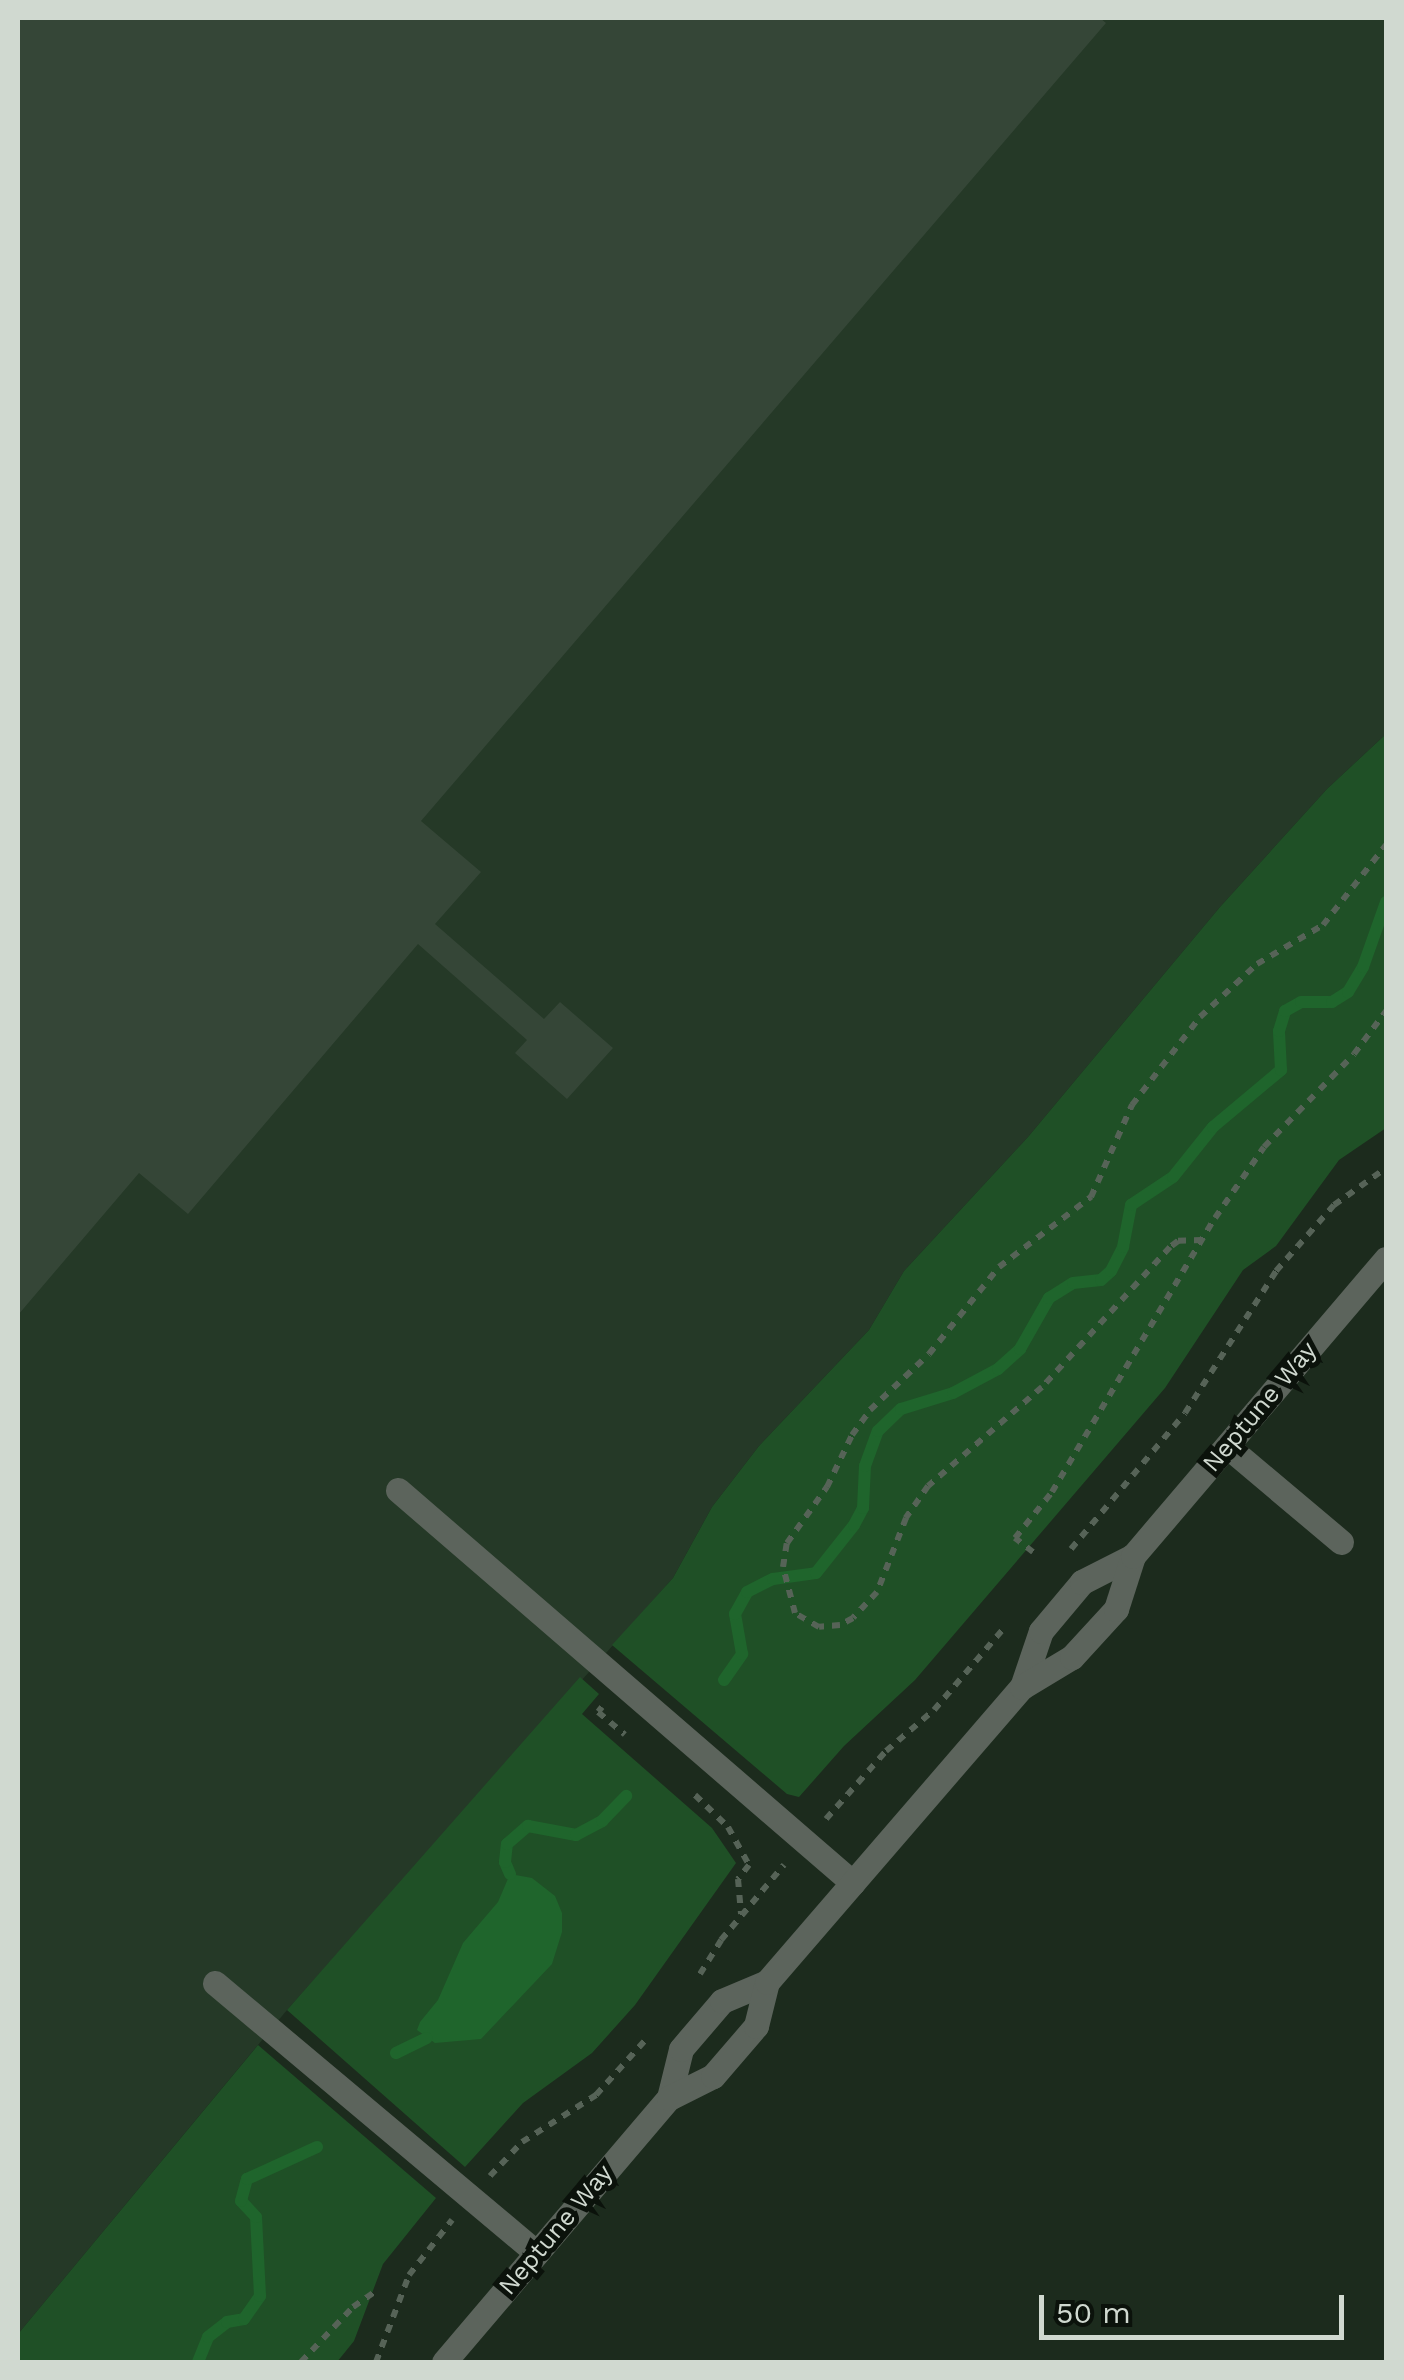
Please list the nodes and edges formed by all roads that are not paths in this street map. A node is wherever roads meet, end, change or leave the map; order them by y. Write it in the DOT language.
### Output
graph roads {
  1 [pos="1386,1258"];
  2 [pos="1227,1446"];
  3 [pos="398,1490"];
  4 [pos="1341,1542"];
  5 [pos="1133,1556"];
  6 [pos="1022,1688"];
  7 [pos="853,1884"];
  8 [pos="767,1982"];
  9 [pos="215,1983"];
  10 [pos="669,2098"];
  11 [pos="537,2253"];
  12 [pos="444,2362"];
  1 -- 2 [label="street, Neptune Way"];
  2 -- 4 [label="street"];
  2 -- 5 [label="street, Neptune Way"];
  3 -- 7 [label="street"];
  5 -- 6 [label="street, Neptune Way"];
  5 -- 6 [label="street, Neptune Way"];
  6 -- 7 [label="street, Neptune Way"];
  7 -- 8 [label="street, Neptune Way"];
  8 -- 10 [label="street, Neptune Way"];
  8 -- 10 [label="street, Neptune Way"];
  9 -- 11 [label="street"];
  10 -- 11 [label="street, Neptune Way"];
  11 -- 12 [label="street, Neptune Way"];
}
